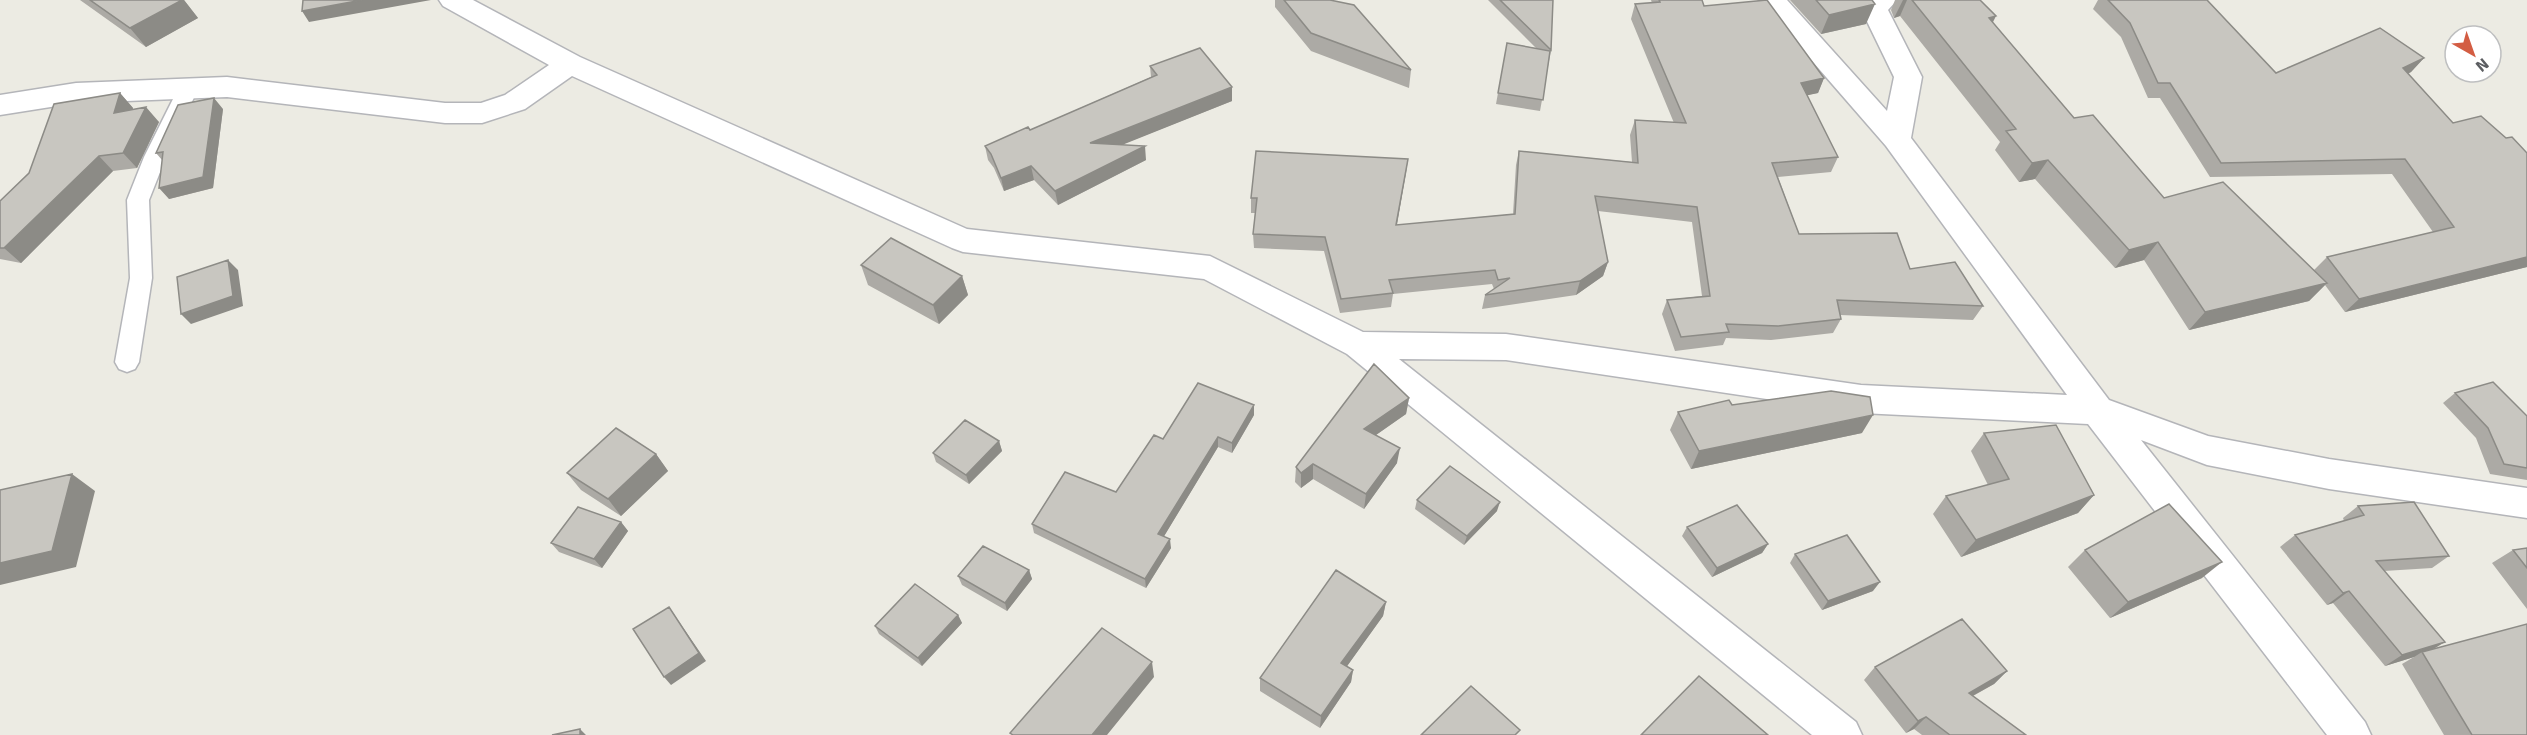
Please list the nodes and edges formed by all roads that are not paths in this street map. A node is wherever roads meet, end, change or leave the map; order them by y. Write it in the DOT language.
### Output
graph roads {
  1 [pos="452,0"];
  2 [pos="1772,0"];
  3 [pos="1884,0"];
  4 [pos="570,64"];
  5 [pos="188,89"];
  6 [pos="0,105"];
  7 [pos="1896,139"];
  8 [pos="1359,345"];
  9 [pos="127,362"];
  10 [pos="2097,410"];
  11 [pos="2527,503"];
  12 [pos="1842,735"];
  13 [pos="2351,735"];
  1 -- 4 [label="street"];
  2 -- 7 [label="street"];
  3 -- 7 [label="street"];
  4 -- 5 [label="street"];
  4 -- 8 [label="street"];
  5 -- 6 [label="street"];
  5 -- 9 [label="lane"];
  7 -- 10 [label="street"];
  8 -- 10 [label="street"];
  8 -- 12 [label="street"];
  10 -- 11 [label="street"];
  10 -- 13 [label="street"];
}
